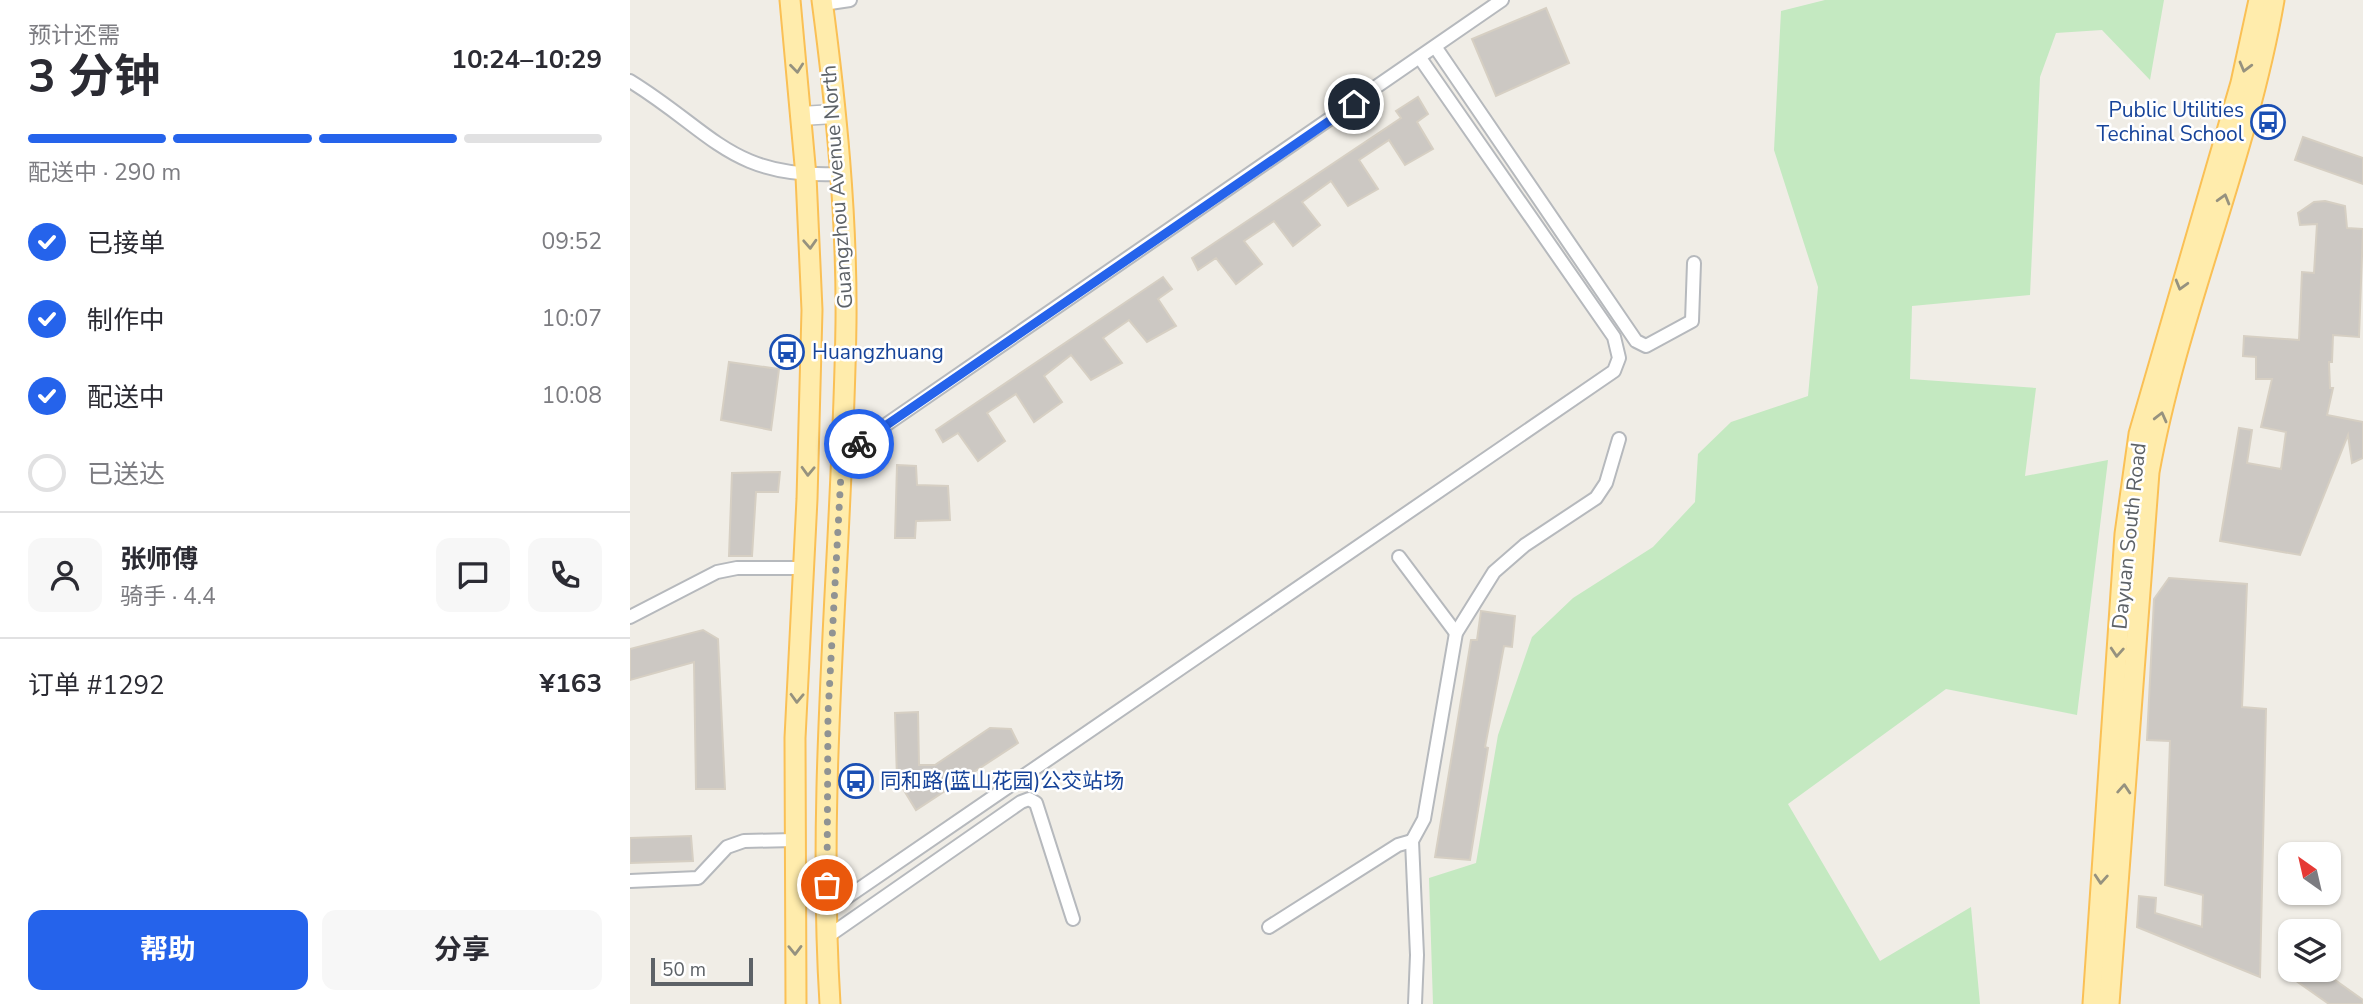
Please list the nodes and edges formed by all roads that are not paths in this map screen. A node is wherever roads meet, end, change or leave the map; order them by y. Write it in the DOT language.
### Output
graph roads {
  1 [pos="790,0"];
  2 [pos="850,0"];
  3 [pos="1502,0"];
  4 [pos="2259,0"];
  5 [pos="2274,0"];
  6 [pos="823,2"];
  7 [pos="1436,47"];
  8 [pos="1420,58"];
  9 [pos="630,81"];
  10 [pos="834,114"];
  11 [pos="800,116"];
  12 [pos="840,174"];
  13 [pos="806,176"];
  14 [pos="1694,263"];
  15 [pos="1619,439"];
  16 [pos="842,455"];
  17 [pos="1399,557"];
  18 [pos="804,568"];
  19 [pos="630,617"];
  20 [pos="1456,633"];
  21 [pos="794,840"];
  22 [pos="1412,841"];
  23 [pos="630,881"];
  24 [pos="827,911"];
  25 [pos="1073,919"];
  26 [pos="1269,927"];
  27 [pos="827,937"];
  28 [pos="796,1004"];
  29 [pos="830,1004"];
  30 [pos="1415,1004"];
  31 [pos="2093,1004"];
  32 [pos="2109,1004"];
  1 -- 11 [label="main road, Guangzhou Avenue North, one-way"];
  2 -- 6 [label="street"];
  3 -- 7 [label="street"];
  4 -- 31 [label="main road, Dayuan South Road, one-way"];
  32 -- 5 [label="main road, Dayuan South Road, one-way"];
  6 -- 10 [label="main road, Guangzhou Avenue North"];
  7 -- 8 [label="street"];
  7 -- 14 [label="street"];
  8 -- 16 [label="street"];
  8 -- 24 [label="street"];
  9 -- 13 [label="street"];
  10 -- 11 [label="street"];
  10 -- 12 [label="main road, Guangzhou Avenue North"];
  11 -- 13 [label="main road, Guangzhou Avenue North"];
  12 -- 13 [label="street"];
  12 -- 16 [label="main road, Guangzhou Avenue North"];
  13 -- 18 [label="main road, Guangzhou Avenue North, one-way"];
  15 -- 20 [label="street"];
  16 -- 24 [label="main road, Guangzhou Avenue North"];
  17 -- 20 [label="street"];
  18 -- 19 [label="street"];
  18 -- 21 [label="main road, Guangzhou Avenue North, one-way"];
  20 -- 22 [label="street"];
  21 -- 23 [label="street"];
  21 -- 28 [label="main road, Guangzhou Avenue North, one-way"];
  22 -- 26 [label="street"];
  22 -- 30 [label="street"];
  24 -- 27 [label="main road, Guangzhou Avenue North"];
  25 -- 27 [label="street"];
  27 -- 29 [label="main road, Guangzhou Avenue North"];
}
